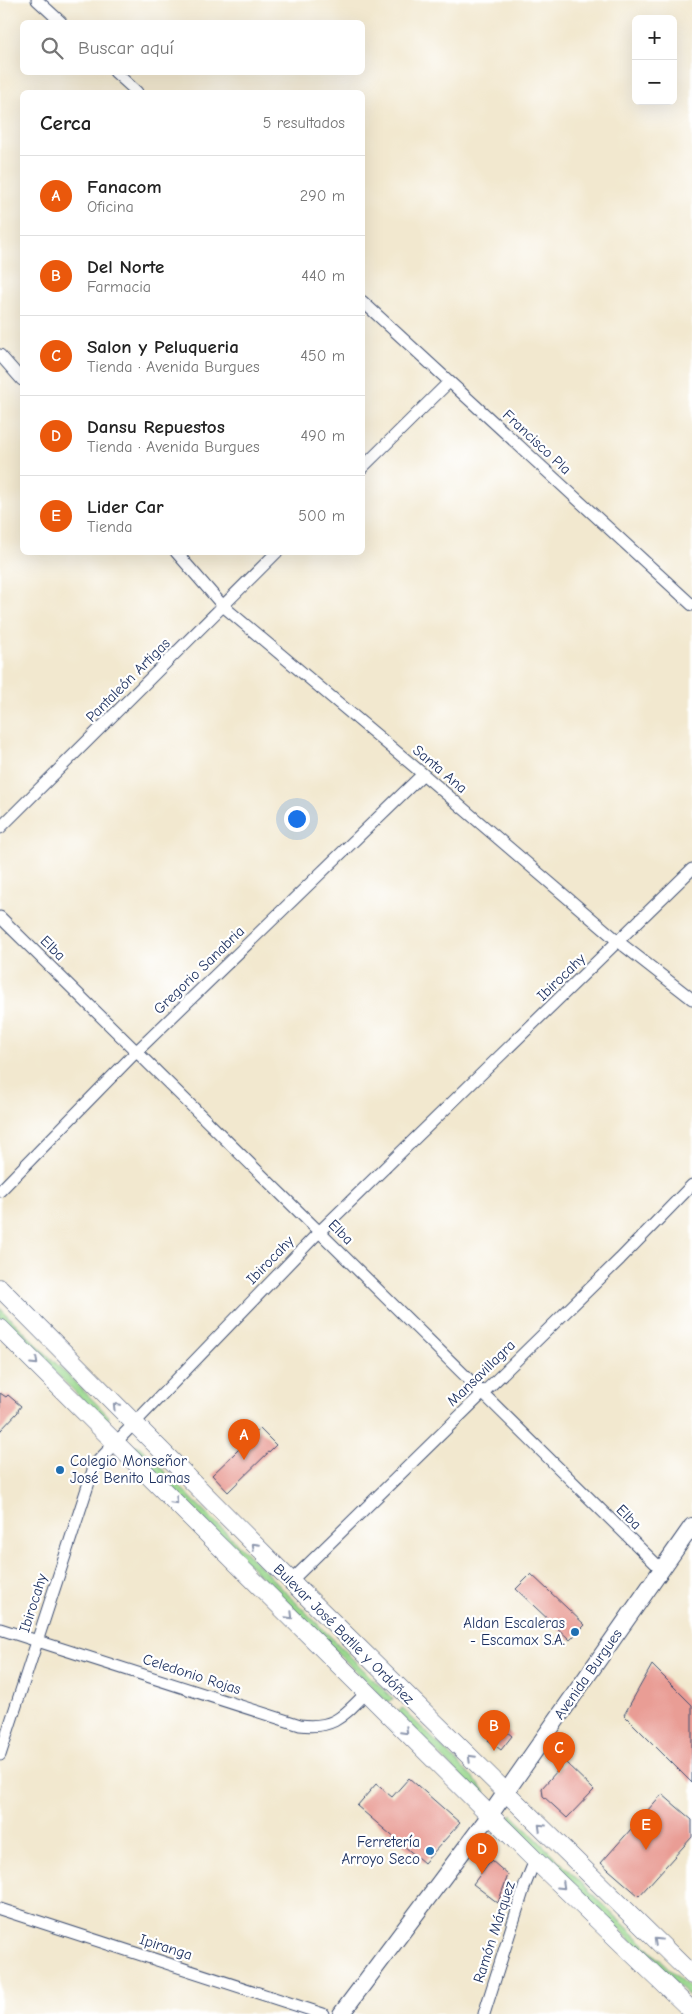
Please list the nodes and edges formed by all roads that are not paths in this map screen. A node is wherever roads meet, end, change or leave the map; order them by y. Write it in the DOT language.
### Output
graph roads {
  1 [pos="37,0"];
  2 [pos="59,20"];
  3 [pos="119,75"];
  4 [pos="135,90"];
  5 [pos="365,304"];
  6 [pos="0,355"];
  7 [pos="20,378"];
  8 [pos="449,382"];
  9 [pos="365,465"];
  10 [pos="179,555"];
  11 [pos="274,555"];
  12 [pos="692,605"];
  13 [pos="223,606"];
  14 [pos="423,774"];
  15 [pos="0,828"];
  16 [pos="692,869"];
  17 [pos="0,917"];
  18 [pos="619,942"];
  19 [pos="692,999"];
  20 [pos="136,1051"];
  21 [pos="692,1185"];
  22 [pos="0,1191"];
  23 [pos="319,1232"];
  24 [pos="0,1288"];
  25 [pos="0,1328"];
  26 [pos="482,1392"];
  27 [pos="133,1424"];
  28 [pos="116,1441"];
  29 [pos="692,1526"];
  30 [pos="661,1570"];
  31 [pos="291,1581"];
  32 [pos="0,1629"];
  33 [pos="36,1640"];
  34 [pos="367,1692"];
  35 [pos="0,1755"];
  36 [pos="505,1793"];
  37 [pos="490,1815"];
  38 [pos="535,1860"];
  39 [pos="0,1909"];
  40 [pos="692,1975"];
  41 [pos="692,2011"];
  42 [pos="323,2014"];
  43 [pos="341,2014"];
  44 [pos="484,2014"];
  1 -- 2 [label="street"];
  3 -- 4 [label="street"];
  5 -- 8 [label="street, Francisco Pla"];
  6 -- 7 [label="street"];
  8 -- 9 [label="street"];
  8 -- 12 [label="street, Francisco Pla"];
  10 -- 13 [label="street, Santa Ana"];
  11 -- 13 [label="street, Pantaleón Artigas"];
  13 -- 14 [label="street, Santa Ana"];
  13 -- 15 [label="street, Pantaleón Artigas"];
  14 -- 18 [label="street, Santa Ana"];
  14 -- 20 [label="street, Gregorio Sanabria"];
  16 -- 18 [label="street, Ibirocahy"];
  17 -- 20 [label="street, Elba"];
  18 -- 19 [label="street, Santa Ana"];
  18 -- 23 [label="street, Ibirocahy"];
  20 -- 22 [label="street, Gregorio Sanabria"];
  20 -- 23 [label="street, Elba"];
  21 -- 26 [label="street, Mansavillagra"];
  23 -- 26 [label="street, Elba"];
  23 -- 27 [label="street, Ibirocahy"];
  27 -- 24 [label="main road, Bulevar José Batlle y Ordóñez, one-way"];
  25 -- 28 [label="main road, Bulevar José Batlle y Ordóñez, one-way"];
  26 -- 30 [label="street, Elba"];
  26 -- 31 [label="street, Mansavillagra"];
  27 -- 28 [label="street, Ibirocahy"];
  31 -- 27 [label="main road, Bulevar José Batlle y Ordóñez, one-way"];
  28 -- 33 [label="street, Ibirocahy"];
  28 -- 34 [label="main road, Bulevar José Batlle y Ordóñez, one-way"];
  29 -- 30 [label="street, Avenida Burgues"];
  30 -- 36 [label="street, Avenida Burgues"];
  36 -- 31 [label="main road, Bulevar José Batlle y Ordóñez, one-way"];
  32 -- 33 [label="street, Celedonio Rojas"];
  33 -- 34 [label="street, Celedonio Rojas"];
  33 -- 35 [label="street, Ibirocahy"];
  34 -- 37 [label="main road, Bulevar José Batlle y Ordóñez, one-way"];
  36 -- 37 [label="street, Avenida Burgues"];
  40 -- 36 [label="main road, Bulevar José Batlle y Ordóñez, one-way"];
  37 -- 38 [label="main road, Bulevar José Batlle y Ordóñez"];
  37 -- 43 [label="street, Avenida Burgues"];
  38 -- 41 [label="main road, Bulevar José Batlle y Ordóñez, one-way"];
  38 -- 44 [label="street, Ramón Márquez"];
  39 -- 42 [label="street, Ipiranga"];
}
